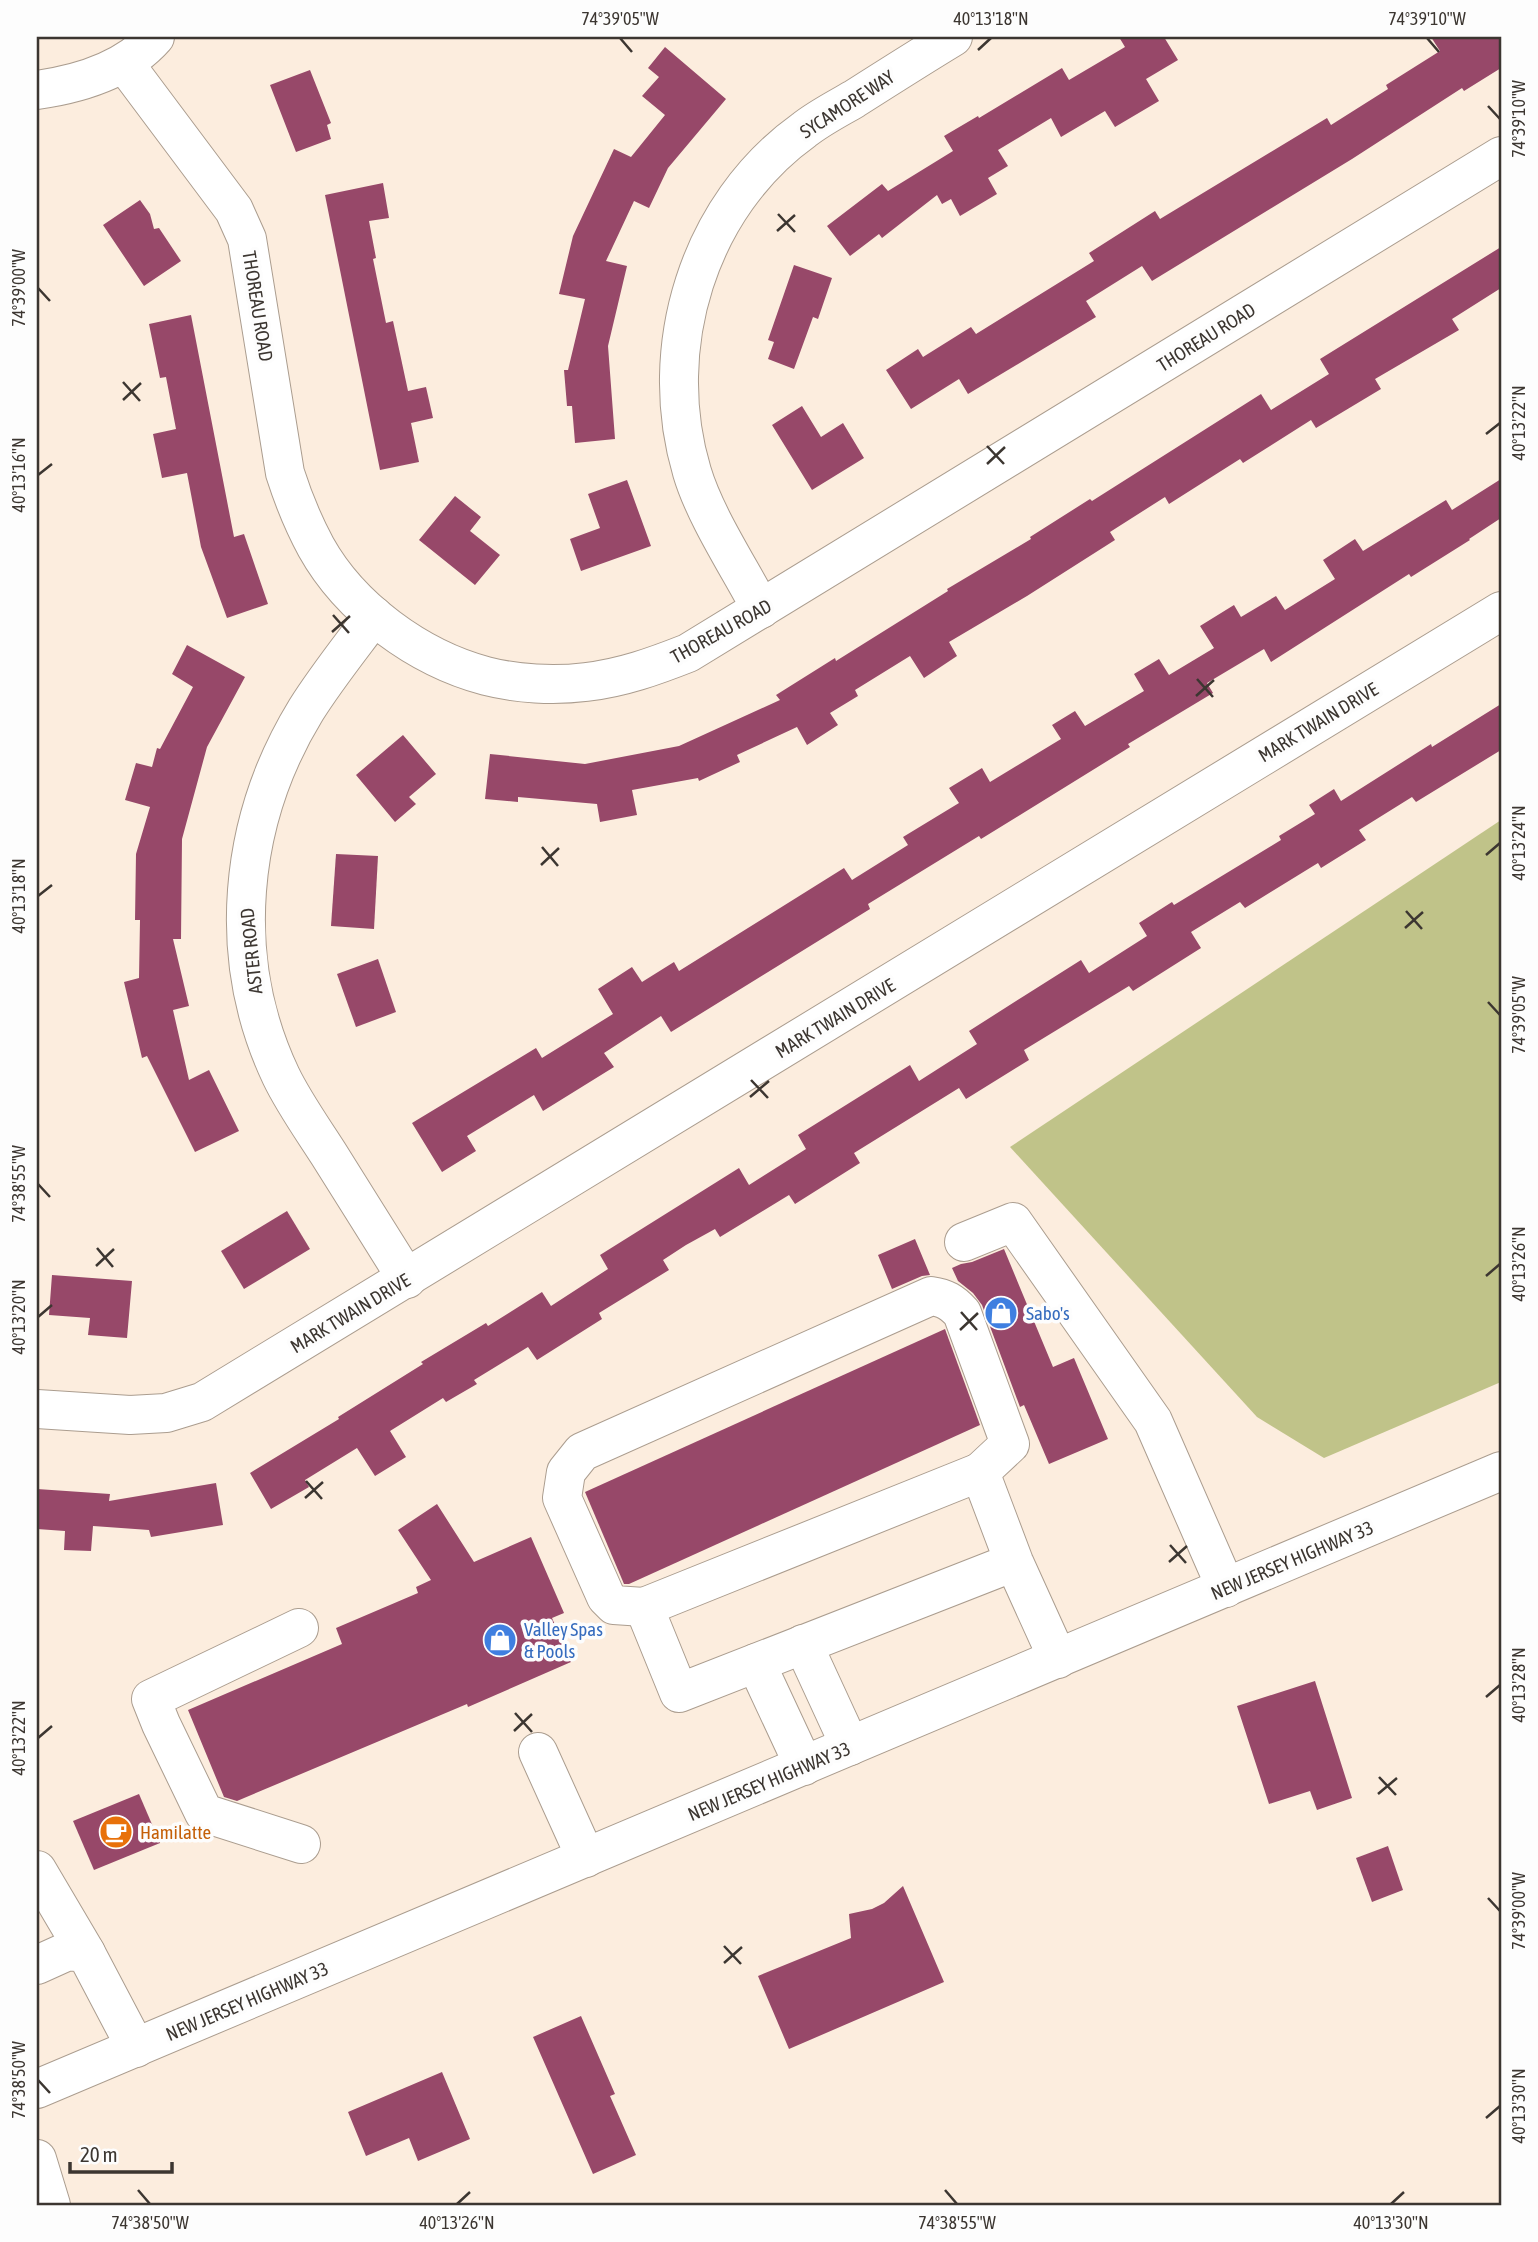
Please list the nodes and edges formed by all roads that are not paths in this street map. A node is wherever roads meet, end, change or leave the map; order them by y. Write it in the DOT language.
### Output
graph roads {
  1 [pos="155,37"];
  2 [pos="953,37"];
  3 [pos="124,63"];
  4 [pos="37,90"];
  5 [pos="1501,156"];
  6 [pos="761,609"];
  7 [pos="1501,611"];
  8 [pos="374,616"];
  9 [pos="964,1241"];
  10 [pos="407,1279"];
  11 [pos="37,1409"];
  12 [pos="1501,1471"];
  13 [pos="980,1472"];
  14 [pos="1014,1562"];
  15 [pos="1226,1588"];
  16 [pos="644,1607"];
  17 [pos="299,1628"];
  18 [pos="803,1644"];
  19 [pos="1058,1659"];
  20 [pos="756,1663"];
  21 [pos="850,1746"];
  22 [pos="538,1752"];
  23 [pos="804,1766"];
  24 [pos="301,1844"];
  25 [pos="586,1858"];
  26 [pos="37,1870"];
  27 [pos="86,1954"];
  28 [pos="37,1965"];
  29 [pos="136,2048"];
  30 [pos="37,2089"];
  1 -- 3 [label="street"];
  2 -- 6 [label="street, SYCAMORE WAY"];
  3 -- 4 [label="street"];
  3 -- 8 [label="street, THOREAU ROAD"];
  5 -- 6 [label="street, THOREAU ROAD"];
  6 -- 8 [label="street, THOREAU ROAD"];
  7 -- 10 [label="street, MARK TWAIN DRIVE"];
  8 -- 10 [label="street, ASTER ROAD"];
  9 -- 15 [label="street"];
  10 -- 11 [label="street, MARK TWAIN DRIVE"];
  12 -- 15 [label="street, NEW JERSEY HIGHWAY 33"];
  13 -- 14 [label="street"];
  13 -- 16 [label="street"];
  13 -- 16 [label="street"];
  14 -- 18 [label="street"];
  14 -- 19 [label="street"];
  15 -- 19 [label="street, NEW JERSEY HIGHWAY 33"];
  16 -- 20 [label="street"];
  17 -- 24 [label="street"];
  18 -- 20 [label="street"];
  18 -- 21 [label="street"];
  19 -- 21 [label="street, NEW JERSEY HIGHWAY 33"];
  20 -- 23 [label="street"];
  21 -- 23 [label="street, NEW JERSEY HIGHWAY 33"];
  22 -- 25 [label="street"];
  23 -- 25 [label="street, NEW JERSEY HIGHWAY 33"];
  25 -- 29 [label="street, NEW JERSEY HIGHWAY 33"];
  26 -- 27 [label="street"];
  27 -- 28 [label="street"];
  27 -- 29 [label="street"];
  29 -- 30 [label="street, NEW JERSEY HIGHWAY 33"];
}
